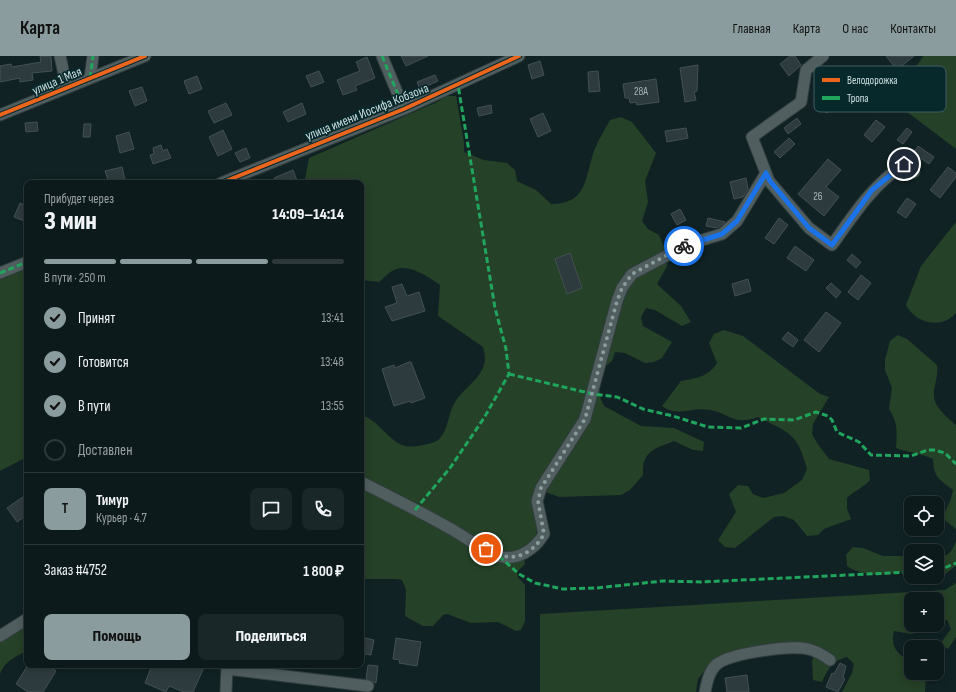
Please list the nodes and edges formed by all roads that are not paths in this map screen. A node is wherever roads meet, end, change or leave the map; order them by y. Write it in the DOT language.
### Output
graph roads {
  1 [pos="60,56"];
  2 [pos="93,56"];
  3 [pos="145,56"];
  4 [pos="382,56"];
  5 [pos="519,56"];
  6 [pos="823,56"];
  7 [pos="90,78"];
  8 [pos="67,88"];
  9 [pos="404,108"];
  10 [pos="0,115"];
  11 [pos="914,172"];
  12 [pos="766,173"];
  13 [pos="228,180"];
  14 [pos="24,263"];
  15 [pos="0,272"];
  16 [pos="364,484"];
  17 [pos="24,620"];
  18 [pos="0,636"];
  19 [pos="830,660"];
  20 [pos="227,668"];
  21 [pos="234,668"];
  22 [pos="368,686"];
  23 [pos="226,692"];
  24 [pos="705,692"];
  1 -- 8 [label="street"];
  2 -- 7 [label="street"];
  3 -- 7 [label="street, улица 1 Мая"];
  4 -- 9 [label="street"];
  5 -- 9 [label="street, улица имени Иосифа Кобзона"];
  6 -- 12 [label="street"];
  7 -- 8 [label="street, улица 1 Мая"];
  8 -- 10 [label="street, улица 1 Мая"];
  9 -- 13 [label="street, улица имени Иосифа Кобзона"];
  11 -- 12 [label="street"];
  12 -- 16 [label="street"];
  14 -- 15 [label="street"];
  17 -- 18 [label="street"];
  19 -- 24 [label="street"];
  20 -- 23 [label="street"];
  21 -- 22 [label="street"];
}
